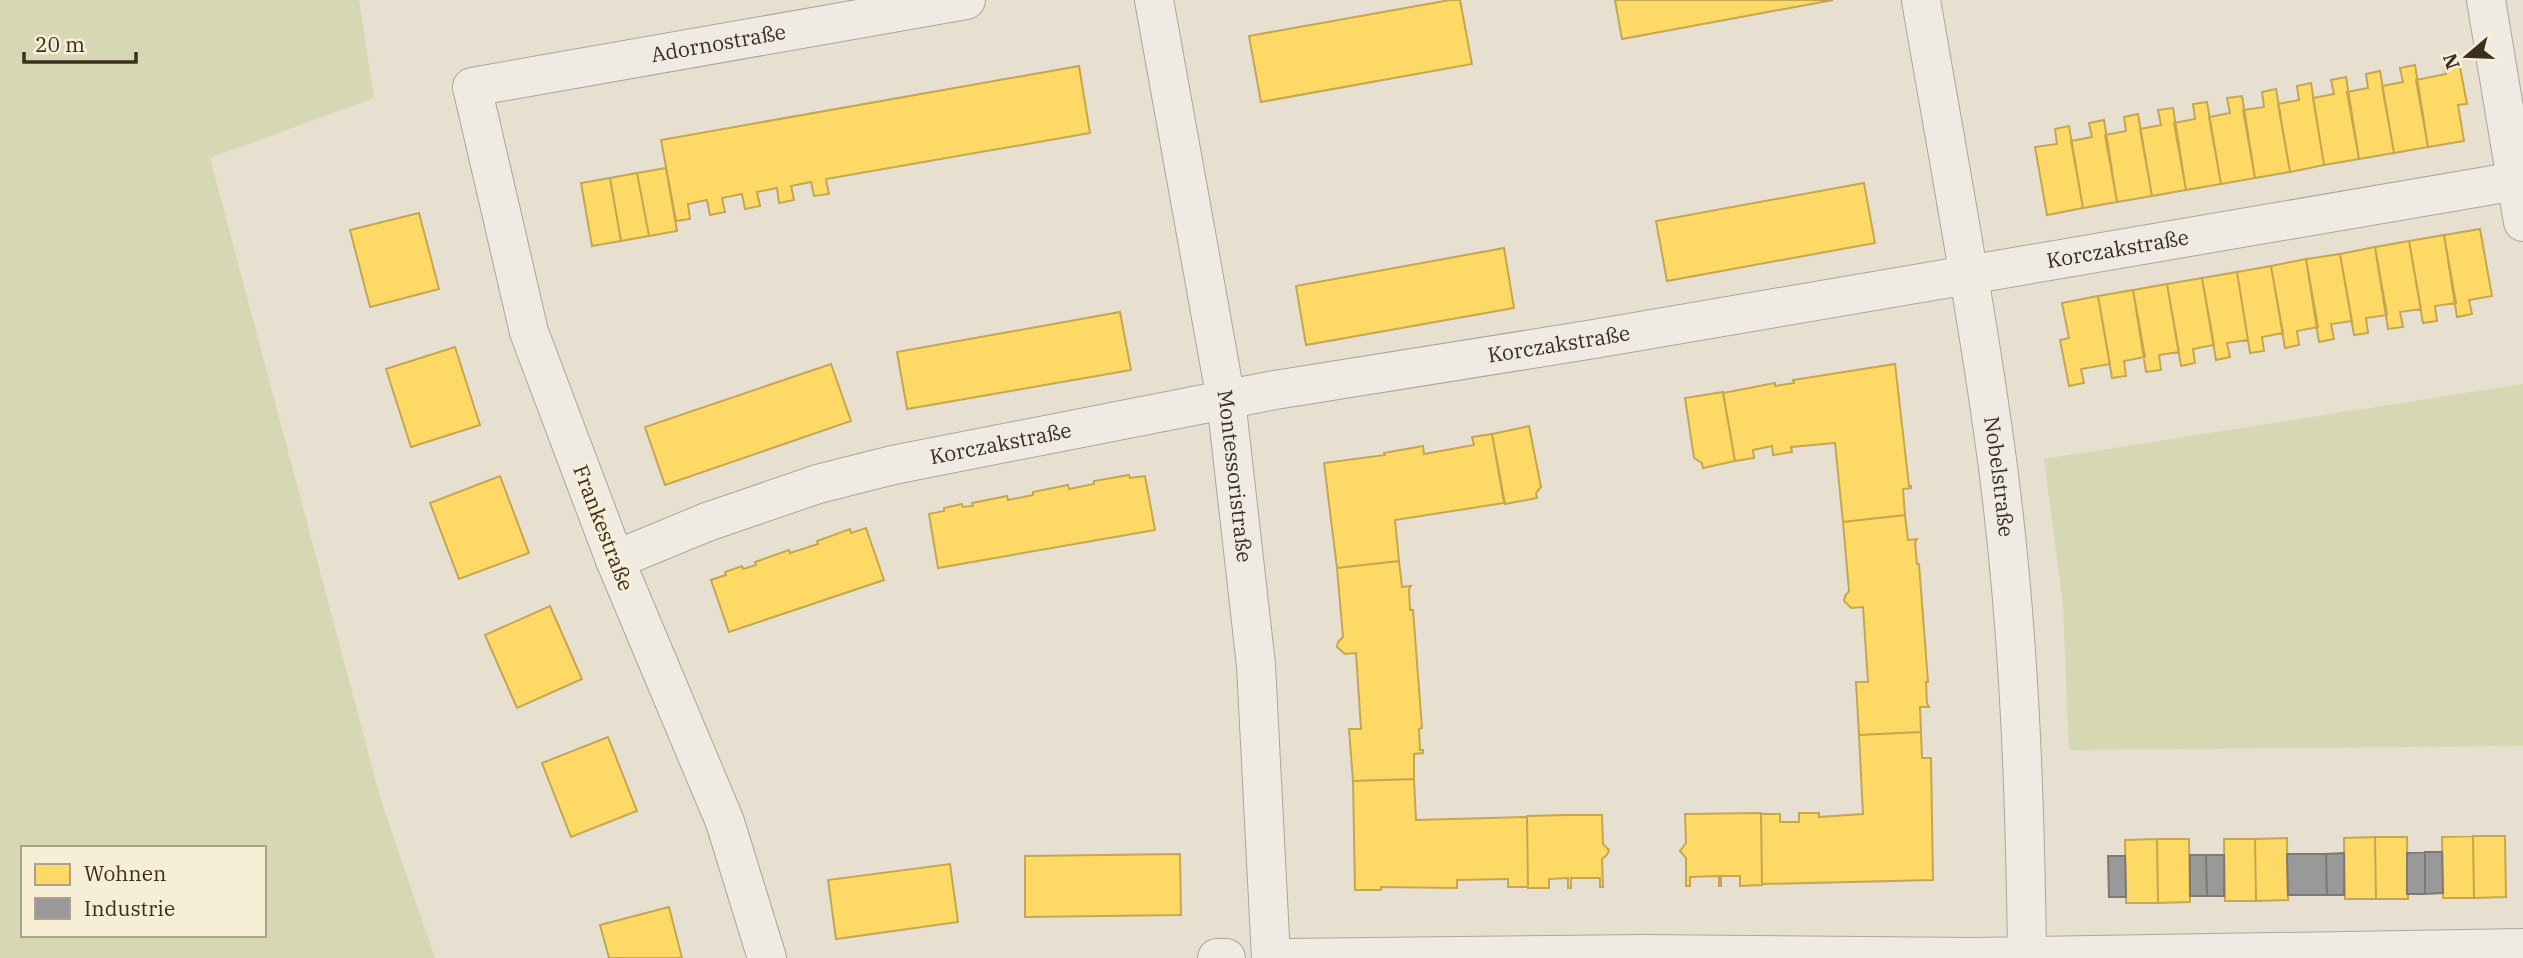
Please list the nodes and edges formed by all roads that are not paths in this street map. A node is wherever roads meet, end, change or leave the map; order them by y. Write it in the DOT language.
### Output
graph roads {
  1 [pos="966,0"];
  2 [pos="1154,0"];
  3 [pos="1921,0"];
  4 [pos="2486,0"];
  5 [pos="472,87"];
  6 [pos="2516,181"];
  7 [pos="2523,222"];
  8 [pos="1967,275"];
  9 [pos="1226,400"];
  10 [pos="615,560"];
  11 [pos="2523,948"];
  12 [pos="2027,957"];
  13 [pos="767,958"];
  14 [pos="1217,958"];
  15 [pos="1226,958"];
  16 [pos="1270,958"];
  17 [pos="1282,958"];
  1 -- 5 [label="street, Adornostraße"];
  2 -- 9 [label="street, Montessoristraße"];
  3 -- 8 [label="street, Nobelstraße"];
  4 -- 6 [label="street"];
  5 -- 10 [label="street, Frankestraße"];
  6 -- 7 [label="street"];
  6 -- 8 [label="street, Korczakstraße"];
  8 -- 9 [label="street, Korczakstraße"];
  8 -- 12 [label="street, Nobelstraße"];
  9 -- 10 [label="street, Korczakstraße"];
  9 -- 16 [label="street, Montessoristraße"];
  10 -- 13 [label="street, Frankestraße"];
  11 -- 12 [label="street"];
  12 -- 17 [label="street"];
  14 -- 15 [label="street"];
}
